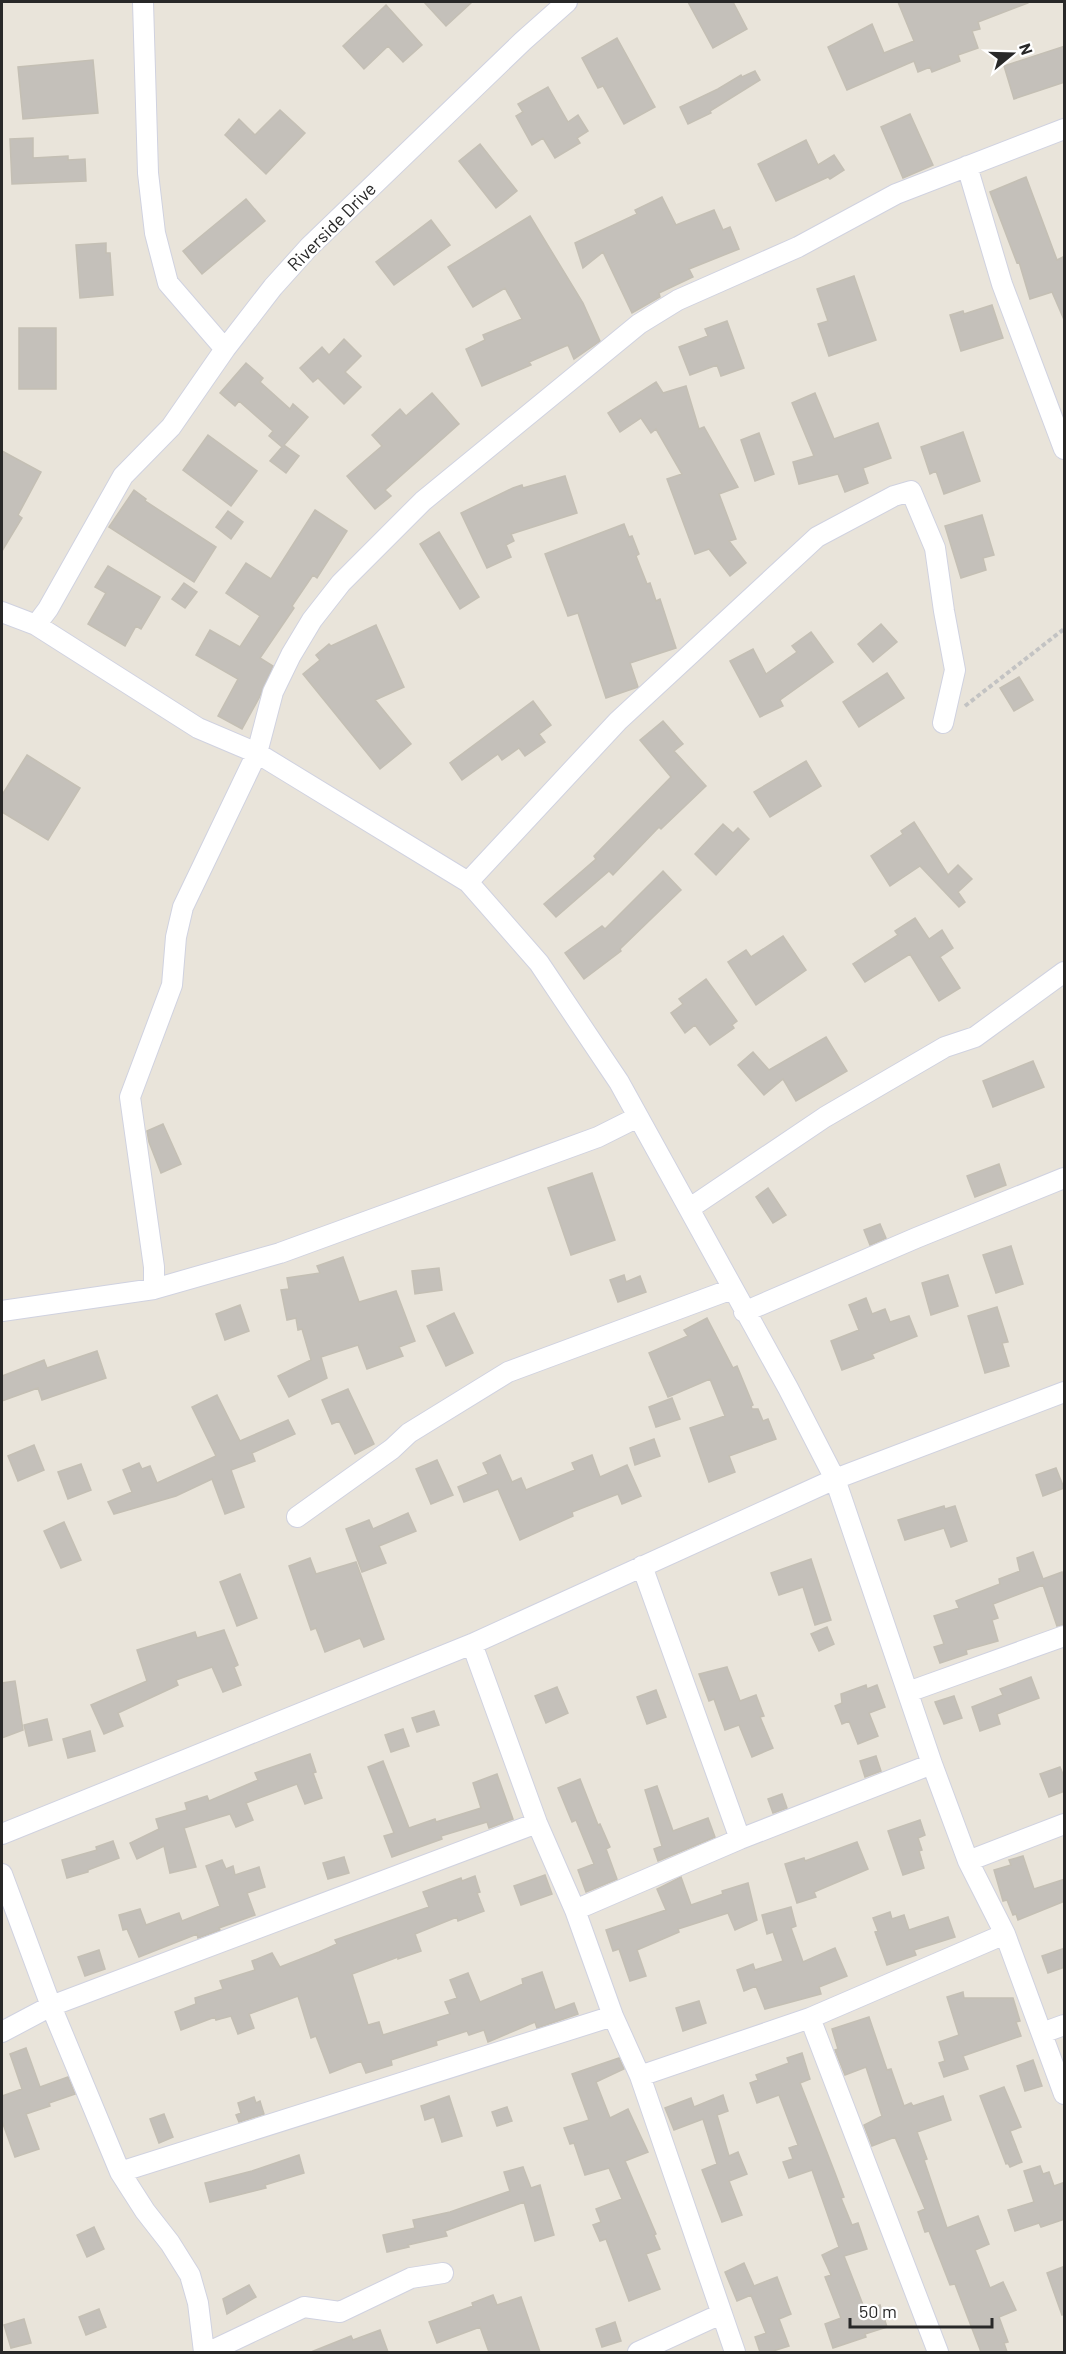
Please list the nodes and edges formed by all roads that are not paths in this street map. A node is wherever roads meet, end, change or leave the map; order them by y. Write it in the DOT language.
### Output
graph roads {
  1 [pos="143,2"];
  2 [pos="567,2"];
  3 [pos="1065,129"];
  4 [pos="967,166"];
  5 [pos="225,349"];
  6 [pos="1065,448"];
  7 [pos="2,612"];
  8 [pos="36,625"];
  9 [pos="943,723"];
  10 [pos="257,753"];
  11 [pos="468,882"];
  12 [pos="1065,972"];
  13 [pos="638,1117"];
  14 [pos="1065,1178"];
  15 [pos="690,1208"];
  16 [pos="154,1289"];
  17 [pos="732,1289"];
  18 [pos="2,1311"];
  19 [pos="744,1312"];
  20 [pos="1065,1392"];
  21 [pos="835,1479"];
  22 [pos="297,1517"];
  23 [pos="642,1566"];
  24 [pos="1065,1636"];
  25 [pos="472,1644"];
  26 [pos="908,1692"];
  27 [pos="932,1764"];
  28 [pos="537,1823"];
  29 [pos="1065,1824"];
  30 [pos="2,1834"];
  31 [pos="740,1839"];
  32 [pos="968,1861"];
  33 [pos="2,1874"];
  34 [pos="574,1910"];
  35 [pos="1005,1934"];
  36 [pos="51,2006"];
  37 [pos="613,2016"];
  38 [pos="810,2018"];
  39 [pos="1065,2025"];
  40 [pos="2,2032"];
  41 [pos="1042,2033"];
  42 [pos="640,2076"];
  43 [pos="1065,2094"];
  44 [pos="120,2172"];
  45 [pos="443,2273"];
  46 [pos="721,2314"];
  47 [pos="204,2352"];
  48 [pos="209,2352"];
  49 [pos="638,2352"];
  50 [pos="735,2352"];
  51 [pos="938,2352"];
  1 -- 5 [label="street"];
  2 -- 5 [label="street, Riverside Drive"];
  3 -- 4 [label="street"];
  4 -- 6 [label="street"];
  4 -- 10 [label="street"];
  5 -- 8 [label="street, Riverside Drive"];
  7 -- 8 [label="street"];
  8 -- 10 [label="street"];
  9 -- 11 [label="street"];
  10 -- 11 [label="street"];
  10 -- 16 [label="street"];
  11 -- 13 [label="street"];
  12 -- 15 [label="street"];
  13 -- 15 [label="street"];
  13 -- 16 [label="street"];
  14 -- 19 [label="street"];
  15 -- 17 [label="street"];
  16 -- 18 [label="street"];
  17 -- 19 [label="street"];
  17 -- 22 [label="street"];
  19 -- 21 [label="street"];
  20 -- 21 [label="street"];
  21 -- 23 [label="street"];
  21 -- 26 [label="street"];
  23 -- 25 [label="street"];
  23 -- 31 [label="street"];
  24 -- 26 [label="street"];
  25 -- 28 [label="street"];
  25 -- 30 [label="street"];
  26 -- 27 [label="street"];
  27 -- 31 [label="street"];
  27 -- 32 [label="street"];
  28 -- 34 [label="street"];
  28 -- 36 [label="street"];
  29 -- 32 [label="street"];
  31 -- 34 [label="street"];
  32 -- 35 [label="street"];
  33 -- 36 [label="street"];
  34 -- 37 [label="street"];
  35 -- 38 [label="street"];
  35 -- 41 [label="street"];
  36 -- 40 [label="street"];
  36 -- 44 [label="street"];
  37 -- 42 [label="street"];
  37 -- 44 [label="street"];
  38 -- 42 [label="street"];
  38 -- 51 [label="street"];
  39 -- 41 [label="street"];
  41 -- 43 [label="street"];
  42 -- 46 [label="street"];
  44 -- 47 [label="street"];
  45 -- 48 [label="street"];
  46 -- 49 [label="street"];
  46 -- 50 [label="street"];
}
